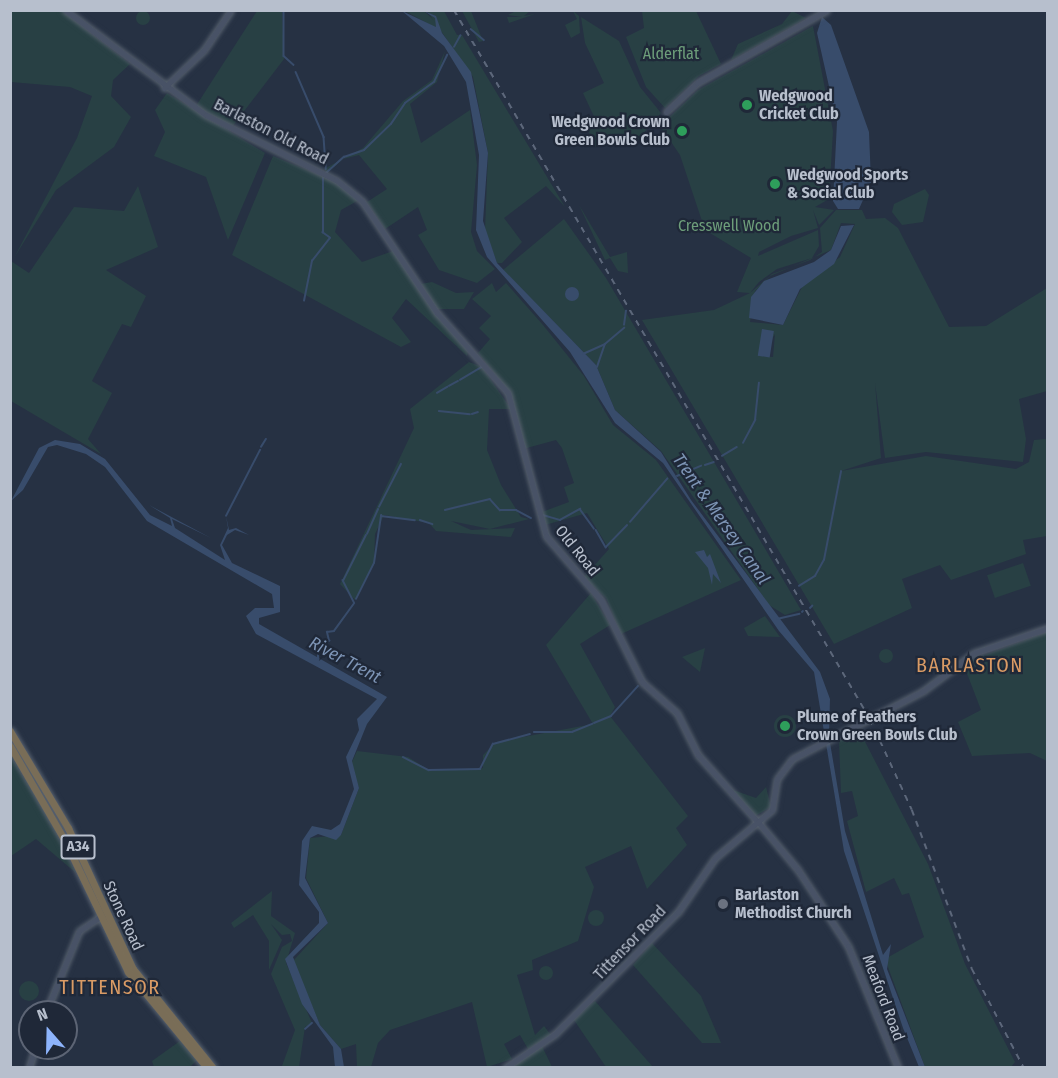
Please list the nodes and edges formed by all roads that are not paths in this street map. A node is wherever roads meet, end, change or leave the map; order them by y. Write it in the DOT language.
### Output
graph roads {
  1 [pos="65,10"];
  2 [pos="231,10"];
  3 [pos="827,10"];
  4 [pos="164,88"];
  5 [pos="666,112"];
  6 [pos="394,248"];
  7 [pos="1047,628"];
  8 [pos="10,731"];
  9 [pos="10,746"];
  10 [pos="758,822"];
  11 [pos="102,915"];
  12 [pos="50,1000"];
  13 [pos="207,1068"];
  14 [pos="213,1068"];
  15 [pos="505,1068"];
  16 [pos="898,1068"];
  1 -- 4 [label="street, Barlaston Old Road"];
  2 -- 4 [label="street"];
  3 -- 5 [label="street"];
  4 -- 6 [label="street, Barlaston Old Road"];
  6 -- 10 [label="street, Old Road"];
  7 -- 10 [label="street, Tittensor Road"];
  8 -- 11 [label="highway, Stone Road / A34"];
  9 -- 11 [label="highway, Stone Road / A34"];
  10 -- 15 [label="street, Tittensor Road"];
  10 -- 16 [label="street, Meaford Road"];
  11 -- 12 [label="street"];
  11 -- 13 [label="highway, Stone Road / A34"];
  11 -- 14 [label="highway, Stone Road / A34"];
}
